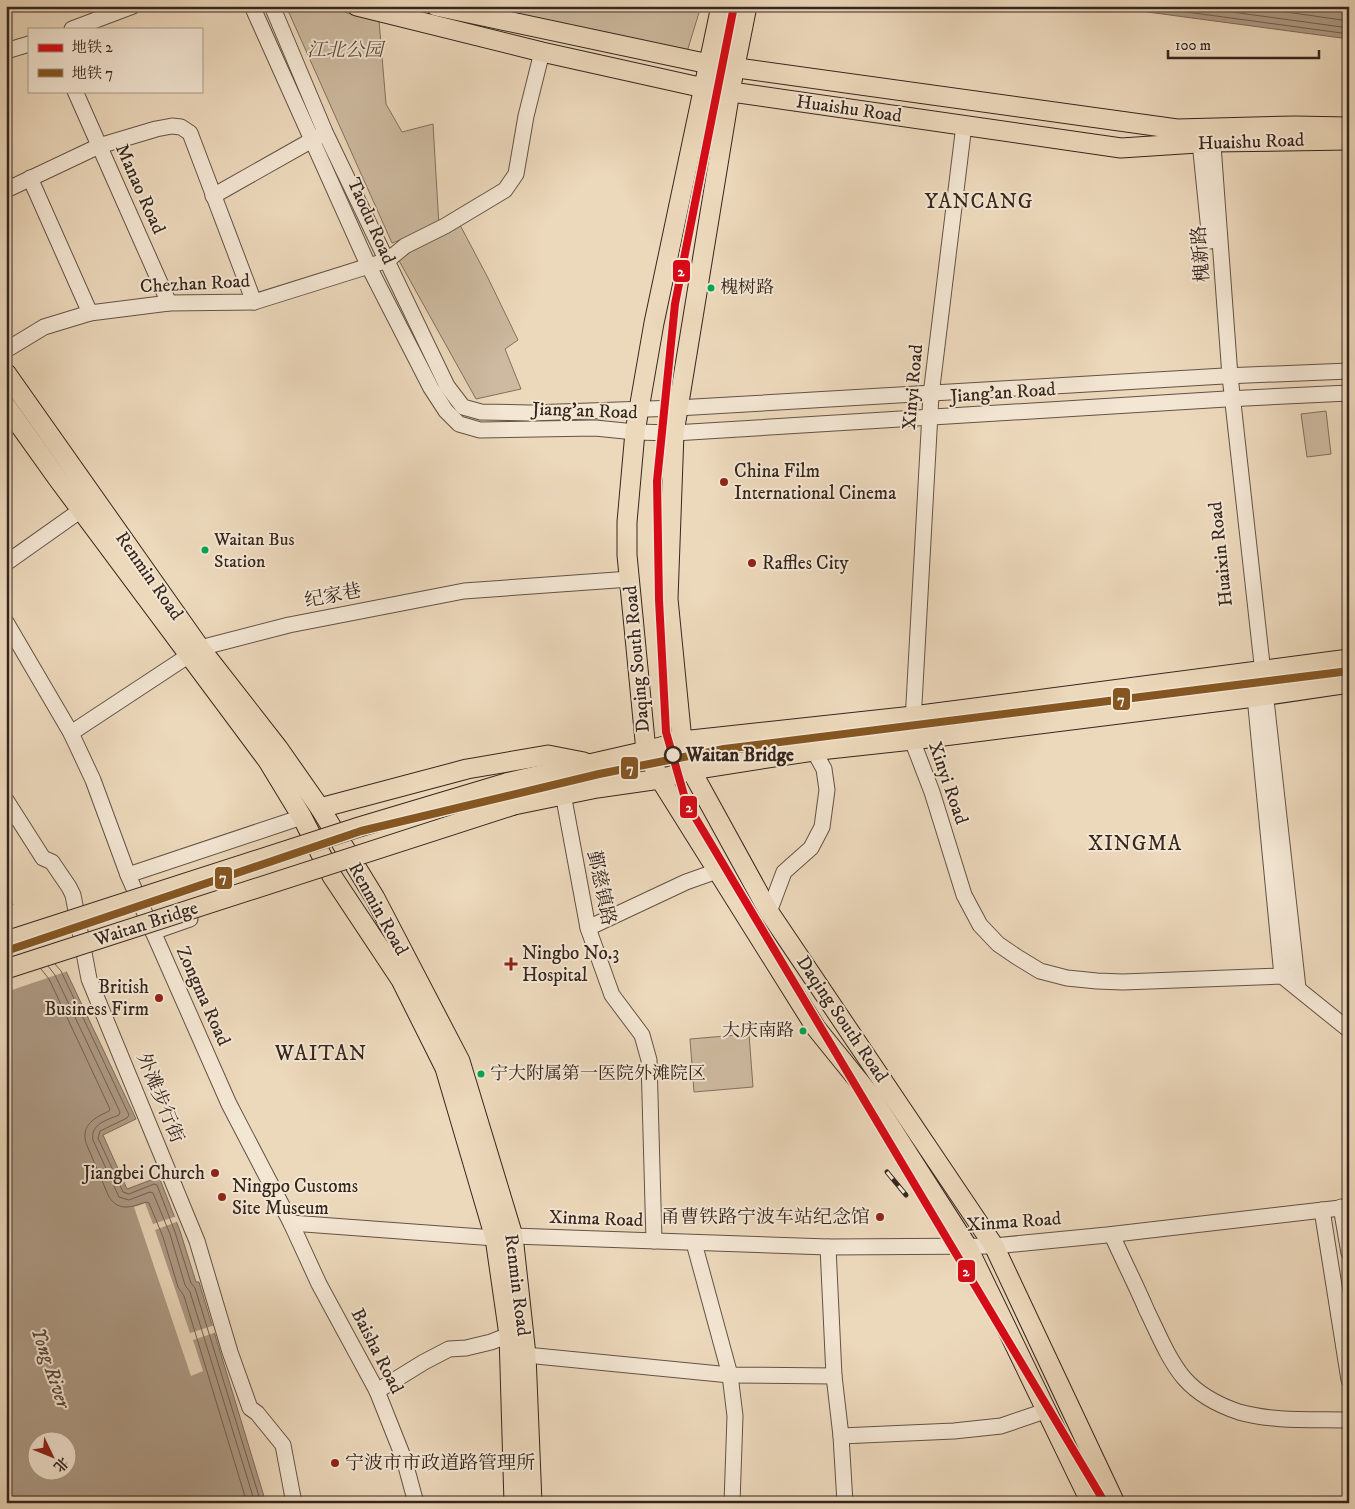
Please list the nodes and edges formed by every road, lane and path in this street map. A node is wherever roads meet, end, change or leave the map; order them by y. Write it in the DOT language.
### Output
graph roads {
  1 [pos="133,6"];
  2 [pos="252,6"];
  3 [pos="272,6"];
  4 [pos="356,6"];
  5 [pos="436,6"];
  6 [pos="721,6"];
  7 [pos="747,6"];
  8 [pos="75,28"];
  9 [pos="28,44"];
  10 [pos="6,51"];
  11 [pos="542,52"];
  12 [pos="709,64"];
  13 [pos="734,68"];
  14 [pos="704,88"];
  15 [pos="75,92"];
  16 [pos="730,92"];
  17 [pos="964,126"];
  18 [pos="1349,127"];
  19 [pos="1206,135"];
  20 [pos="319,136"];
  21 [pos="1349,140"];
  22 [pos="99,146"];
  23 [pos="30,178"];
  24 [pos="6,190"];
  25 [pos="213,196"];
  26 [pos="388,260"];
  27 [pos="369,267"];
  28 [pos="169,302"];
  29 [pos="254,302"];
  30 [pos="90,313"];
  31 [pos="6,350"];
  32 [pos="1349,371"];
  33 [pos="6,372"];
  34 [pos="1227,376"];
  35 [pos="1349,393"];
  36 [pos="931,395"];
  37 [pos="1229,399"];
  38 [pos="6,406"];
  39 [pos="677,408"];
  40 [pos="640,409"];
  41 [pos="480,412"];
  42 [pos="930,418"];
  43 [pos="480,430"];
  44 [pos="635,432"];
  45 [pos="674,433"];
  46 [pos="89,506"];
  47 [pos="6,563"];
  48 [pos="630,579"];
  49 [pos="6,622"];
  50 [pos="194,652"];
  51 [pos="1349,658"];
  52 [pos="1257,671"];
  53 [pos="1349,683"];
  54 [pos="1260,696"];
  55 [pos="913,716"];
  56 [pos="71,733"];
  57 [pos="682,740"];
  58 [pos="912,740"];
  59 [pos="646,751"];
  60 [pos="814,751"];
  61 [pos="593,763"];
  62 [pos="691,770"];
  63 [pos="660,780"];
  64 [pos="597,788"];
  65 [pos="564,799"];
  66 [pos="6,800"];
  67 [pos="320,808"];
  68 [pos="302,817"];
  69 [pos="354,865"];
  70 [pos="328,870"];
  71 [pos="717,871"];
  72 [pos="128,875"];
  73 [pos="769,912"];
  74 [pos="588,928"];
  75 [pos="153,932"];
  76 [pos="6,941"];
  77 [pos="6,969"];
  78 [pos="1282,976"];
  79 [pos="1298,988"];
  80 [pos="1349,1030"];
  81 [pos="1345,1207"];
  82 [pos="1322,1210"];
  83 [pos="291,1223"];
  84 [pos="1112,1235"];
  85 [pos="504,1237"];
  86 [pos="654,1241"];
  87 [pos="694,1242"];
  88 [pos="967,1246"];
  89 [pos="994,1246"];
  90 [pos="828,1247"];
  91 [pos="1349,1253"];
  92 [pos="509,1335"];
  93 [pos="526,1355"];
  94 [pos="730,1375"];
  95 [pos="834,1376"];
  96 [pos="1349,1380"];
  97 [pos="377,1392"];
  98 [pos="1045,1411"];
  99 [pos="1349,1420"];
  100 [pos="841,1436"];
  101 [pos="294,1503"];
  102 [pos="416,1503"];
  103 [pos="514,1503"];
  104 [pos="532,1503"];
  105 [pos="732,1503"];
  106 [pos="845,1503"];
  107 [pos="1091,1503"];
  108 [pos="1115,1503"];
  1 -- 8 [label="street"];
  2 -- 20 [label="street, Taodu Road"];
  3 -- 20 [label="street, Taodu Road"];
  4 -- 11 [label="main road, Huaishu Road"];
  5 -- 12 [label="main road, Huaishu Road"];
  6 -- 12 [label="main road, Daqing South Road"];
  7 -- 13 [label="main road, Daqing South Road"];
  9 -- 10 [label="street"];
  11 -- 14 [label="main road, Huaishu Road"];
  11 -- 26 [label="street, Chezhan Road"];
  12 -- 13 [label="main road, Huaishu Road"];
  12 -- 14 [label="main road, Daqing South Road"];
  13 -- 16 [label="main road, Daqing South Road"];
  13 -- 19 [label="main road, Huaishu Road"];
  14 -- 16 [label="main road, Huaishu Road"];
  14 -- 40 [label="main road, Daqing South Road"];
  15 -- 22 [label="street, Manao Road"];
  16 -- 17 [label="main road, Huaishu Road"];
  16 -- 39 [label="main road, Daqing South Road"];
  17 -- 19 [label="main road, Huaishu Road"];
  17 -- 36 [label="street, Xinyi Road"];
  18 -- 19 [label="main road, Huaishu Road"];
  19 -- 21 [label="main road, Huaishu Road"];
  19 -- 34 [label="street, Huaixin Road"];
  20 -- 25 [label="street"];
  20 -- 26 [label="street, Taodu Road"];
  20 -- 27 [label="street, Taodu Road"];
  22 -- 23 [label="street"];
  22 -- 25 [label="street"];
  22 -- 28 [label="street, Manao Road"];
  23 -- 24 [label="street"];
  23 -- 30 [label="street"];
  25 -- 29 [label="street"];
  26 -- 27 [label="street, Chezhan Road"];
  26 -- 41 [label="street, Taodu Road"];
  27 -- 29 [label="street, Chezhan Road"];
  27 -- 43 [label="street, Taodu Road"];
  28 -- 29 [label="street, Chezhan Road"];
  28 -- 30 [label="street, Chezhan Road"];
  30 -- 31 [label="street, Chezhan Road"];
  32 -- 34 [label="street, Jiang'an Road"];
  33 -- 46 [label="main road, Renmin Road"];
  34 -- 36 [label="street, Jiang'an Road"];
  34 -- 37 [label="street, Huaixin Road"];
  35 -- 37 [label="street, Jiang'an Road"];
  36 -- 39 [label="street, Jiang'an Road"];
  36 -- 42 [label="street, Xinyi Road"];
  37 -- 42 [label="street, Jiang'an Road"];
  37 -- 52 [label="street, Huaixin Road"];
  38 -- 46 [label="main road, Renmin Road"];
  39 -- 40 [label="street, Jiang'an Road"];
  39 -- 45 [label="main road, Daqing South Road"];
  40 -- 41 [label="street, Jiang'an Road"];
  40 -- 44 [label="main road, Daqing South Road"];
  42 -- 45 [label="street, Jiang'an Road"];
  42 -- 55 [label="street, Xinyi Road"];
  43 -- 44 [label="street, Jiang'an Road"];
  44 -- 45 [label="street, Jiang'an Road"];
  44 -- 48 [label="main road, Daqing South Road"];
  45 -- 57 [label="main road, Daqing South Road"];
  46 -- 47 [label="street"];
  46 -- 50 [label="main road, Renmin Road"];
  48 -- 50 [label="street, 纪家巷"];
  48 -- 59 [label="main road, Daqing South Road"];
  49 -- 56 [label="street, Zongma Road"];
  50 -- 56 [label="street, 纪家巷"];
  50 -- 67 [label="main road, Renmin Road"];
  50 -- 68 [label="main road, Renmin Road"];
  51 -- 52 [label="main road, Waitan Bridge"];
  52 -- 54 [label="street, Huaixin Road"];
  52 -- 55 [label="main road, Waitan Bridge"];
  53 -- 54 [label="main road"];
  54 -- 58 [label="main road"];
  54 -- 78 [label="street, Huaixin Road"];
  54 -- 79 [label="street, Huaixin Road"];
  55 -- 57 [label="main road, Waitan Bridge"];
  55 -- 58 [label="street, Xinyi Road"];
  56 -- 72 [label="street, Zongma Road"];
  57 -- 59 [label="main road, Waitan Bridge"];
  57 -- 62 [label="main road, Daqing South Road"];
  58 -- 60 [label="main road"];
  58 -- 78 [label="street, Xinyi Road"];
  59 -- 61 [label="main road, Waitan Bridge"];
  59 -- 63 [label="main road, Daqing South Road"];
  60 -- 62 [label="main road"];
  60 -- 73 [label="street"];
  61 -- 67 [label="main road"];
  61 -- 76 [label="main road, Waitan Bridge, bridge"];
  62 -- 63 [label="main road"];
  62 -- 73 [label="main road, Daqing South Road"];
  63 -- 64 [label="main road"];
  63 -- 71 [label="main road, Daqing South Road"];
  64 -- 65 [label="main road"];
  64 -- 77 [label="main road, Waitan Bridge, bridge"];
  65 -- 69 [label="main road"];
  65 -- 74 [label="street, 鄞慈镇路"];
  66 -- 101 [label="street, 外滩步行街"];
  67 -- 69 [label="main road, Renmin Road"];
  68 -- 70 [label="main road, Renmin Road"];
  68 -- 72 [label="street"];
  69 -- 85 [label="main road, Renmin Road"];
  70 -- 75 [label="street"];
  70 -- 85 [label="main road, Renmin Road"];
  71 -- 74 [label="street"];
  71 -- 88 [label="main road, Daqing South Road"];
  72 -- 75 [label="street, Zongma Road"];
  73 -- 89 [label="main road, Daqing South Road"];
  74 -- 86 [label="street, 鄞慈镇路"];
  75 -- 83 [label="street, Zongma Road"];
  78 -- 79 [label="street"];
  79 -- 80 [label="street"];
  81 -- 82 [label="street, Xinma Road"];
  81 -- 91 [label="street"];
  82 -- 84 [label="street, Xinma Road"];
  82 -- 96 [label="street"];
  83 -- 85 [label="street, Xinma Road"];
  83 -- 97 [label="street, Baisha Road"];
  84 -- 89 [label="street, Xinma Road"];
  84 -- 99 [label="street"];
  85 -- 86 [label="street, Xinma Road"];
  85 -- 92 [label="main road, Renmin Road"];
  85 -- 93 [label="main road, Renmin Road"];
  86 -- 87 [label="street, Xinma Road"];
  87 -- 90 [label="street, Xinma Road"];
  87 -- 94 [label="street"];
  88 -- 89 [label="street, Xinma Road"];
  88 -- 90 [label="street, Xinma Road"];
  88 -- 98 [label="main road, Daqing South Road"];
  89 -- 108 [label="main road, Daqing South Road"];
  90 -- 95 [label="street"];
  92 -- 97 [label="street"];
  92 -- 103 [label="main road, Renmin Road"];
  93 -- 94 [label="street"];
  93 -- 104 [label="main road, Renmin Road"];
  94 -- 95 [label="street"];
  94 -- 105 [label="street"];
  95 -- 100 [label="street"];
  97 -- 102 [label="street, Baisha Road"];
  98 -- 100 [label="street"];
  98 -- 107 [label="main road, Daqing South Road"];
  100 -- 106 [label="street"];
}
